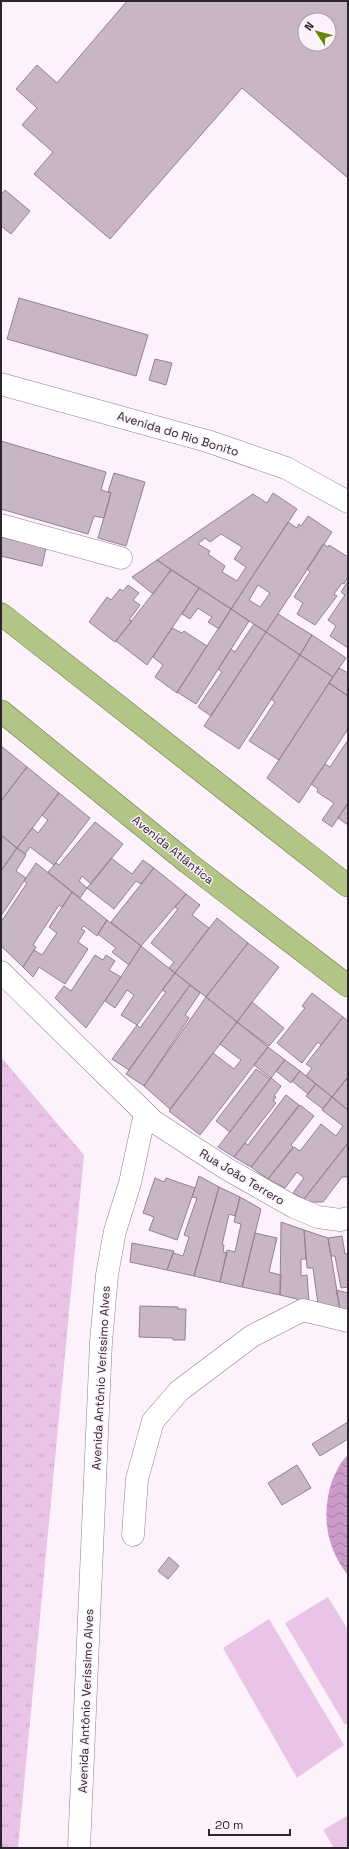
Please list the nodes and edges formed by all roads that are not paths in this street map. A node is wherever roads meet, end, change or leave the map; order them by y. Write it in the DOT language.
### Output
graph roads {
  1 [pos="1,384"];
  2 [pos="348,502"];
  3 [pos="1,525"];
  4 [pos="121,558"];
  5 [pos="1,614"];
  6 [pos="1,711"];
  7 [pos="348,886"];
  8 [pos="1,972"];
  9 [pos="348,986"];
  10 [pos="145,1113"];
  11 [pos="348,1218"];
  12 [pos="348,1321"];
  13 [pos="133,1535"];
  14 [pos="79,1848"];
  1 -- 2 [label="street, Avenida do Rio Bonito"];
  3 -- 4 [label="street"];
  5 -- 7 [label="main road"];
  6 -- 9 [label="main road, Avenida Atlântica"];
  8 -- 10 [label="street"];
  10 -- 11 [label="street, Rua João Terrero"];
  10 -- 14 [label="street, Avenida Antônio Veríssimo Alves"];
  12 -- 13 [label="street"];
}
